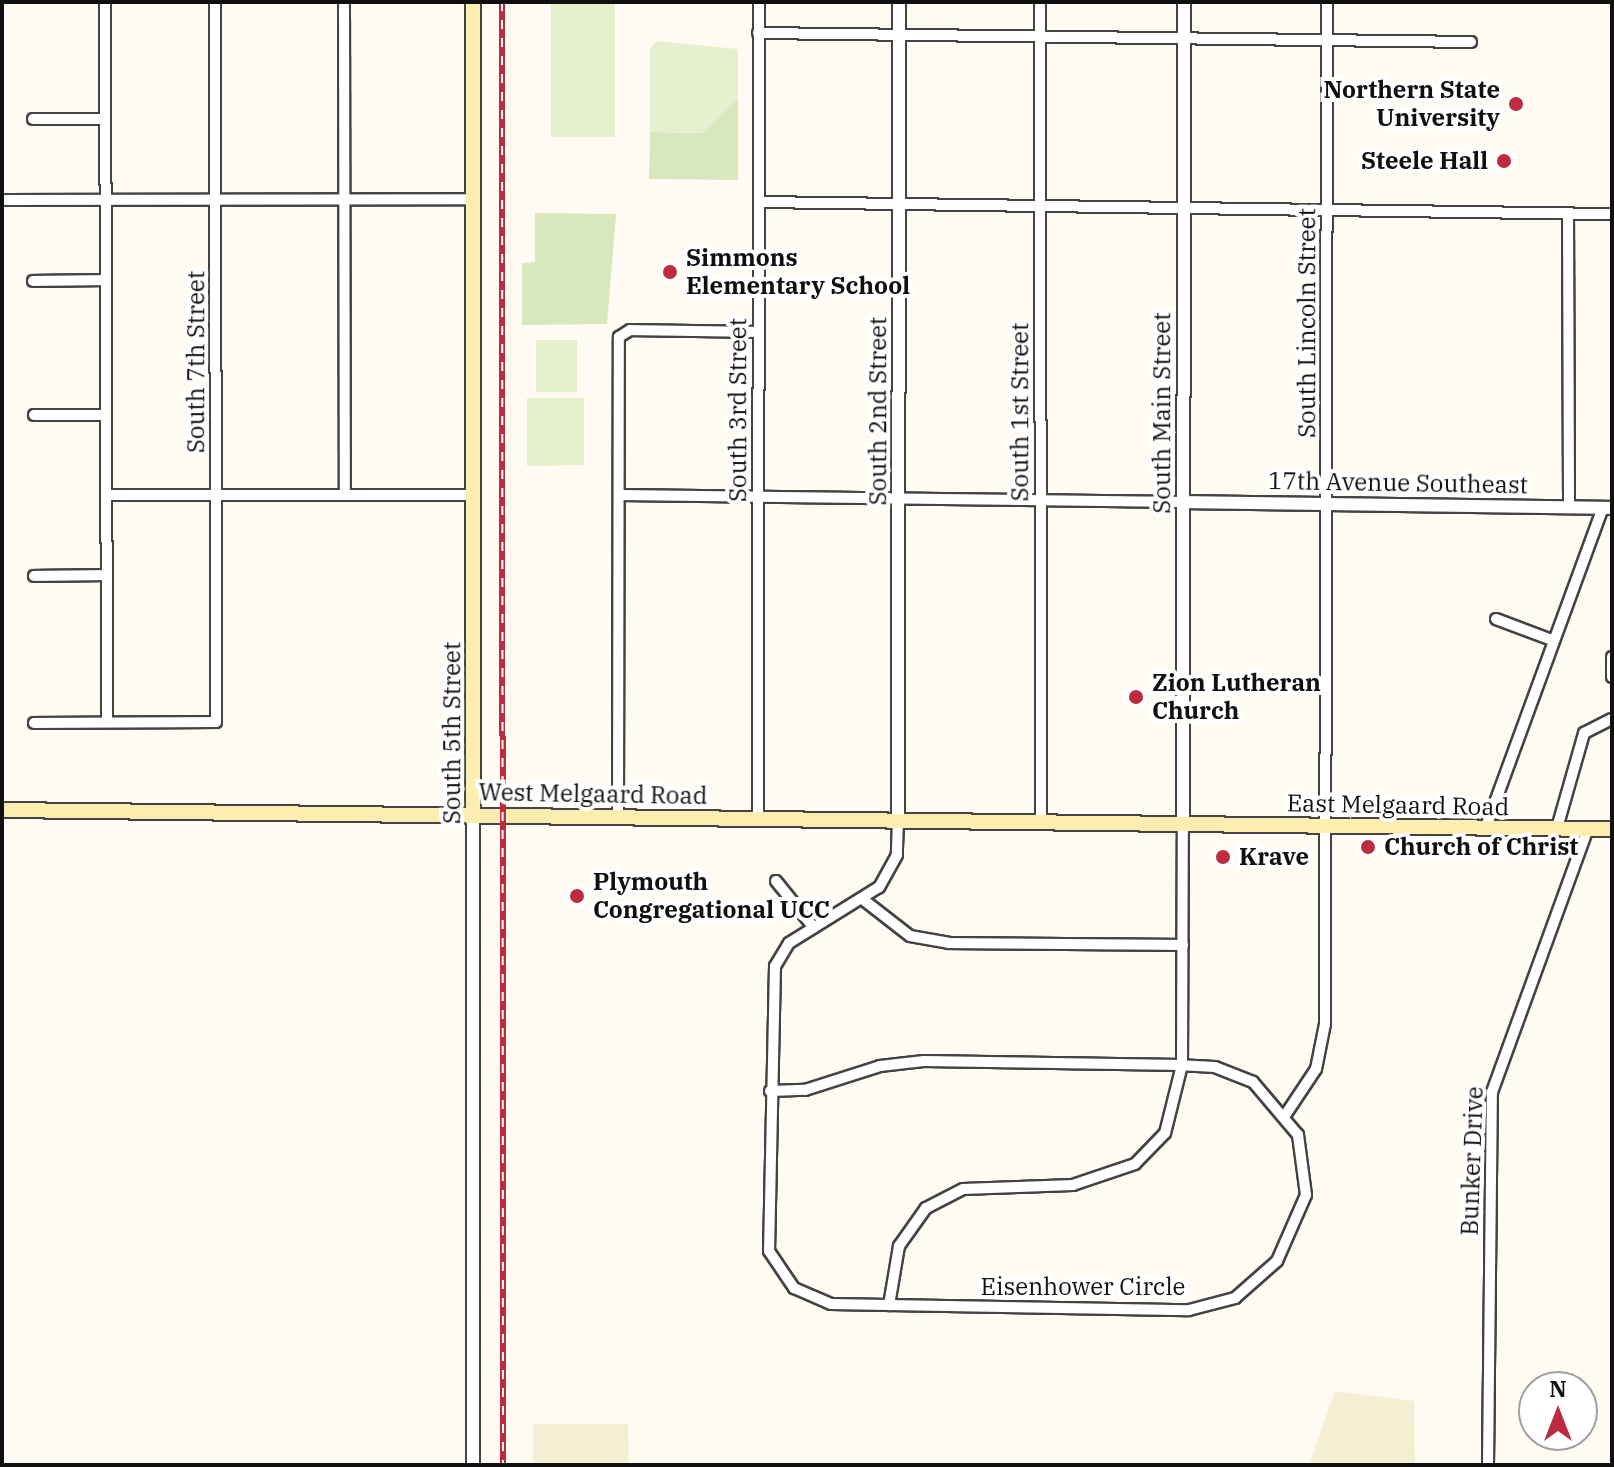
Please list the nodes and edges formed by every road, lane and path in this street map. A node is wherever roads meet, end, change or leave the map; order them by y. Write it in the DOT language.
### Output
graph roads {
  1 [pos="105,2"];
  2 [pos="215,2"];
  3 [pos="344,2"];
  4 [pos="473,2"];
  5 [pos="759,2"];
  6 [pos="899,2"];
  7 [pos="1040,2"];
  8 [pos="1184,2"];
  9 [pos="1327,2"];
  10 [pos="758,33"];
  11 [pos="899,35"];
  12 [pos="1040,37"];
  13 [pos="1184,38"];
  14 [pos="1327,40"];
  15 [pos="1471,42"];
  16 [pos="33,119"];
  17 [pos="105,119"];
  18 [pos="344,199"];
  19 [pos="474,199"];
  20 [pos="2,200"];
  21 [pos="215,200"];
  22 [pos="106,201"];
  23 [pos="759,202"];
  24 [pos="900,205"];
  25 [pos="1040,206"];
  26 [pos="1185,207"];
  27 [pos="1328,210"];
  28 [pos="1568,213"];
  29 [pos="1612,214"];
  30 [pos="106,280"];
  31 [pos="33,281"];
  32 [pos="758,332"];
  33 [pos="34,415"];
  34 [pos="106,415"];
  35 [pos="217,494"];
  36 [pos="345,494"];
  37 [pos="106,495"];
  38 [pos="475,495"];
  39 [pos="620,495"];
  40 [pos="758,496"];
  41 [pos="901,498"];
  42 [pos="1040,500"];
  43 [pos="1184,502"];
  44 [pos="1327,504"];
  45 [pos="1569,507"];
  46 [pos="1607,508"];
  47 [pos="106,575"];
  48 [pos="34,576"];
  49 [pos="1496,619"];
  50 [pos="1552,640"];
  51 [pos="1612,657"];
  52 [pos="1612,677"];
  53 [pos="1612,719"];
  54 [pos="107,722"];
  55 [pos="34,723"];
  56 [pos="2,810"];
  57 [pos="473,815"];
  58 [pos="618,817"];
  59 [pos="758,818"];
  60 [pos="898,820"];
  61 [pos="1041,822"];
  62 [pos="1183,824"];
  63 [pos="1328,826"];
  64 [pos="1486,827"];
  65 [pos="1557,828"];
  66 [pos="1588,828"];
  67 [pos="1612,829"];
  68 [pos="776,881"];
  69 [pos="865,901"];
  70 [pos="814,928"];
  71 [pos="1183,945"];
  72 [pos="1182,1065"];
  73 [pos="770,1091"];
  74 [pos="1286,1114"];
  75 [pos="889,1305"];
  76 [pos="473,1465"];
  77 [pos="1488,1465"];
  1 -- 17 [label="street"];
  2 -- 21 [label="street, South 7th Street"];
  3 -- 18 [label="street"];
  4 -- 19 [label="main road, South 5th Street"];
  5 -- 10 [label="street, South 3rd Street"];
  6 -- 11 [label="street, South 2nd Street"];
  7 -- 12 [label="street, South 1st Street"];
  8 -- 13 [label="street, South Main Street"];
  9 -- 14 [label="street, South Lincoln Street"];
  10 -- 11 [label="street"];
  10 -- 23 [label="street, South 3rd Street"];
  11 -- 12 [label="street"];
  11 -- 24 [label="street, South 2nd Street"];
  12 -- 13 [label="street"];
  12 -- 25 [label="street, South 1st Street"];
  13 -- 14 [label="street"];
  13 -- 26 [label="street, South Main Street"];
  14 -- 15 [label="street"];
  14 -- 27 [label="street, South Lincoln Street"];
  16 -- 17 [label="street"];
  17 -- 22 [label="street"];
  18 -- 19 [label="street"];
  18 -- 21 [label="street"];
  18 -- 36 [label="street"];
  19 -- 38 [label="main road, South 5th Street"];
  20 -- 22 [label="street"];
  21 -- 22 [label="street"];
  21 -- 35 [label="street, South 7th Street"];
  22 -- 30 [label="street"];
  23 -- 24 [label="street"];
  23 -- 32 [label="street, South 3rd Street"];
  24 -- 25 [label="street"];
  24 -- 41 [label="street, South 2nd Street"];
  25 -- 26 [label="street"];
  25 -- 42 [label="street, South 1st Street"];
  26 -- 27 [label="street"];
  26 -- 43 [label="street, South Main Street"];
  27 -- 28 [label="street"];
  27 -- 44 [label="street, South Lincoln Street"];
  28 -- 29 [label="street"];
  28 -- 45 [label="street"];
  30 -- 31 [label="street"];
  30 -- 34 [label="street"];
  32 -- 39 [label="street"];
  32 -- 40 [label="street, South 3rd Street"];
  33 -- 34 [label="street"];
  34 -- 37 [label="street"];
  35 -- 36 [label="street"];
  35 -- 37 [label="street"];
  35 -- 54 [label="street, South 7th Street"];
  36 -- 38 [label="street"];
  37 -- 47 [label="street"];
  38 -- 57 [label="main road, South 5th Street"];
  39 -- 40 [label="street"];
  39 -- 58 [label="street"];
  40 -- 41 [label="street"];
  40 -- 59 [label="street, South 3rd Street"];
  41 -- 42 [label="street"];
  41 -- 60 [label="street, South 2nd Street"];
  42 -- 43 [label="street"];
  42 -- 61 [label="street, South 1st Street"];
  43 -- 44 [label="street, 17th Avenue Southeast"];
  43 -- 62 [label="street, South Main Street"];
  44 -- 45 [label="street, 17th Avenue Southeast"];
  44 -- 63 [label="street, South Lincoln Street"];
  45 -- 46 [label="street, 17th Avenue Southeast"];
  46 -- 50 [label="street"];
  47 -- 48 [label="street"];
  47 -- 54 [label="street"];
  49 -- 50 [label="street"];
  50 -- 64 [label="street"];
  51 -- 52 [label="street"];
  53 -- 65 [label="street"];
  54 -- 55 [label="street"];
  56 -- 57 [label="main road, West Melgaard Road"];
  57 -- 58 [label="main road, West Melgaard Road"];
  57 -- 76 [label="street, South 5th Street"];
  58 -- 59 [label="main road, West Melgaard Road"];
  59 -- 60 [label="main road, West Melgaard Road"];
  60 -- 61 [label="main road, West Melgaard Road"];
  60 -- 69 [label="street, Eisenhower Circle"];
  61 -- 62 [label="main road, West Melgaard Road"];
  62 -- 63 [label="main road, East Melgaard Road"];
  62 -- 71 [label="street"];
  63 -- 64 [label="main road, East Melgaard Road"];
  63 -- 74 [label="street, South Lincoln Street"];
  64 -- 65 [label="main road, East Melgaard Road"];
  65 -- 66 [label="main road, East Melgaard Road"];
  66 -- 67 [label="main road, East Melgaard Road"];
  66 -- 77 [label="street, Bunker Drive"];
  68 -- 70 [label="street"];
  69 -- 70 [label="street, Eisenhower Circle"];
  69 -- 71 [label="street"];
  70 -- 73 [label="street, Eisenhower Circle"];
  71 -- 72 [label="street"];
  72 -- 73 [label="street, Eisenhower Circle"];
  72 -- 74 [label="street, Eisenhower Circle"];
  72 -- 75 [label="street"];
  73 -- 75 [label="street, Eisenhower Circle"];
  74 -- 75 [label="street, Eisenhower Circle"];
}
